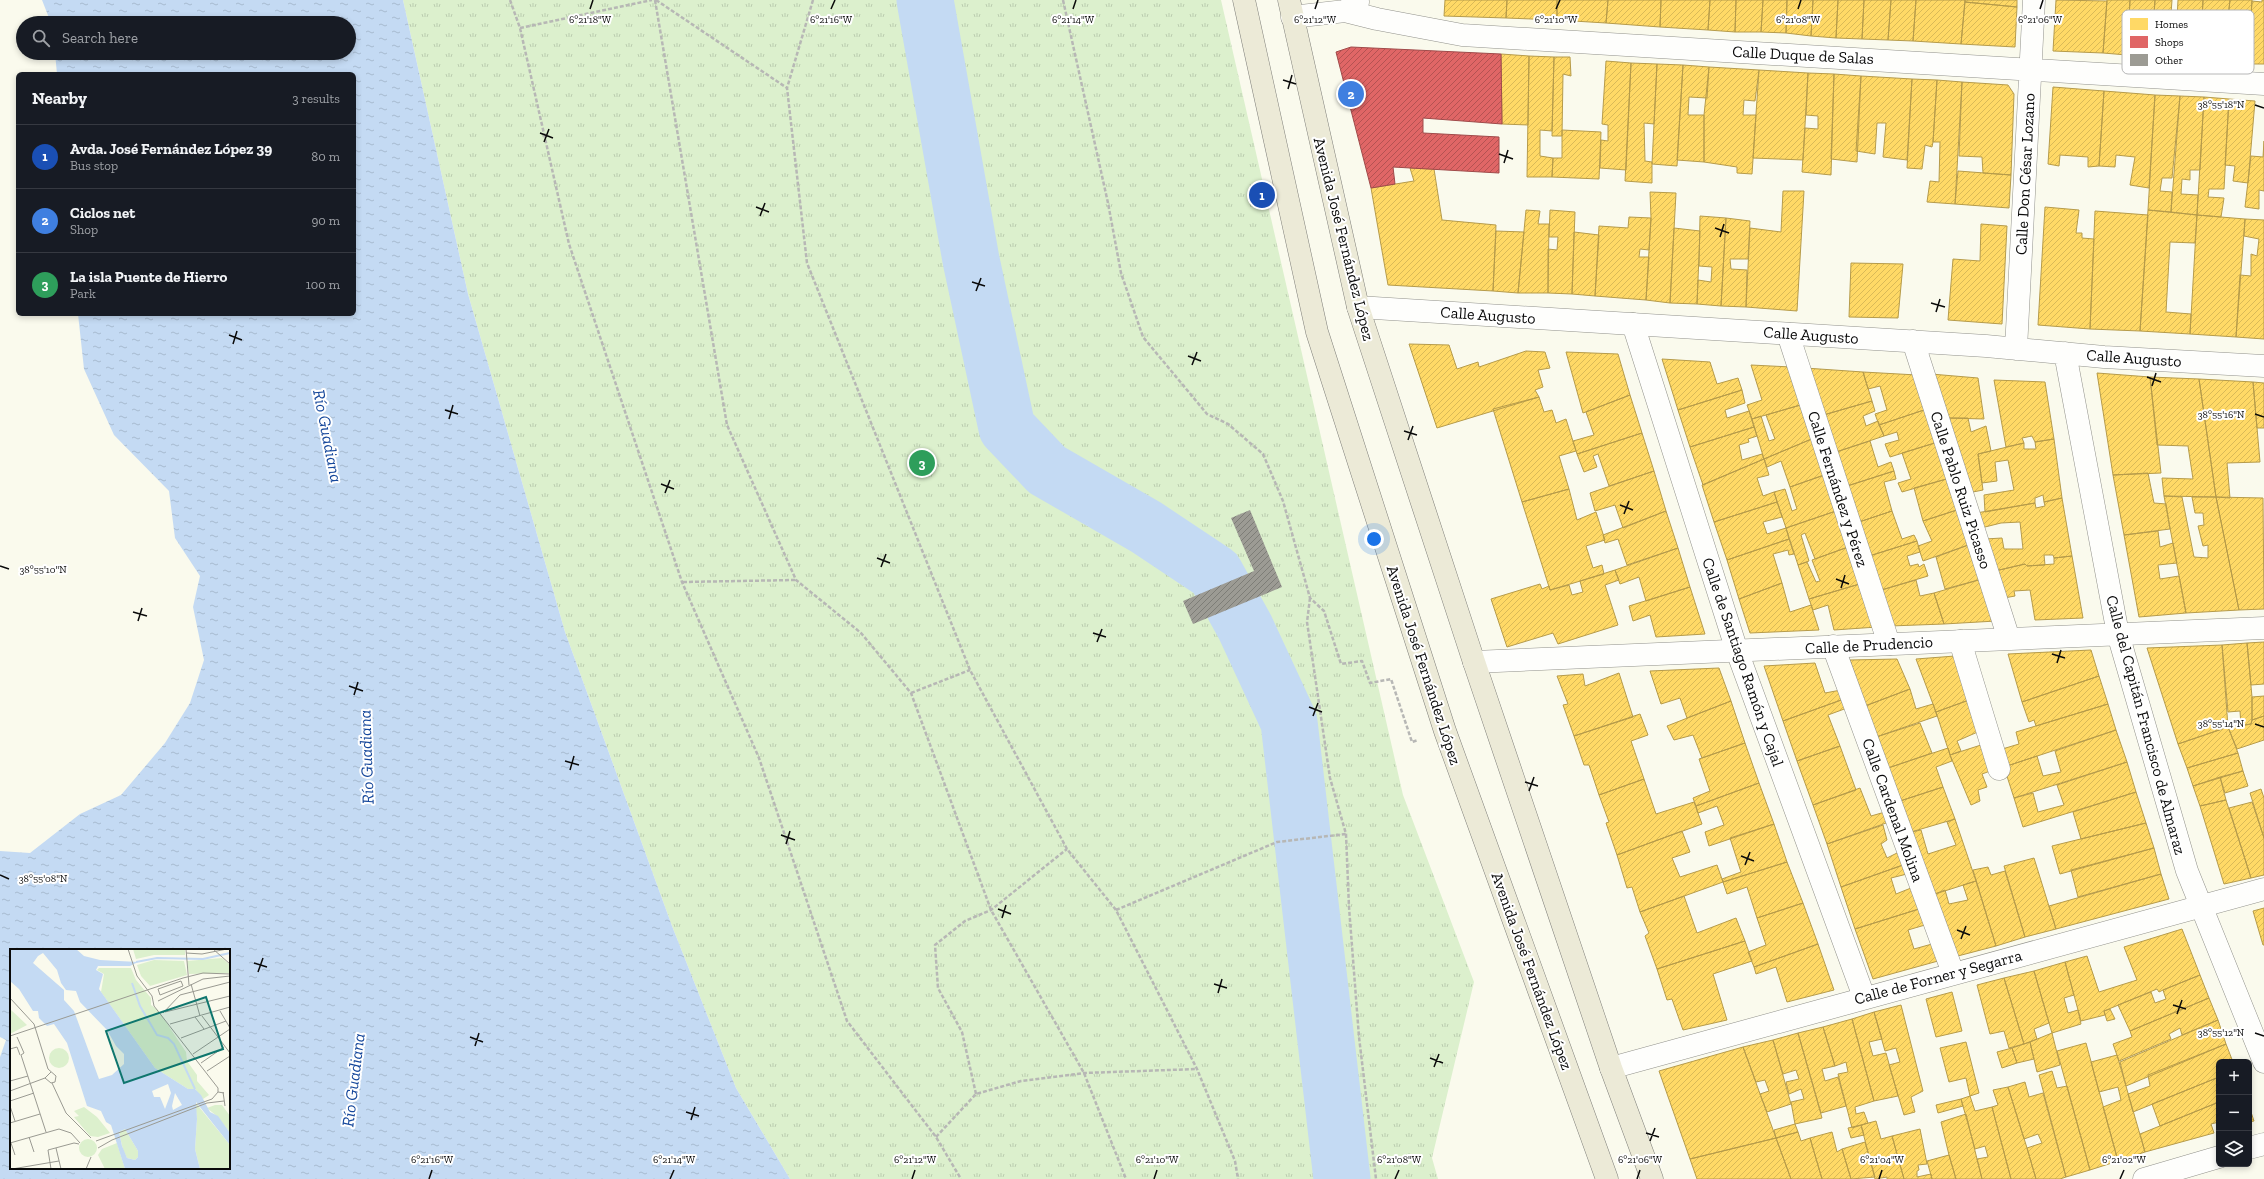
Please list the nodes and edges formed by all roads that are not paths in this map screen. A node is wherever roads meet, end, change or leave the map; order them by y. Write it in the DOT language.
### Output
graph roads {
  1 [pos="1244,0"];
  2 [pos="2034,0"];
  3 [pos="1353,5"];
  4 [pos="1290,8"];
  5 [pos="2031,69"];
  6 [pos="2264,84"];
  7 [pos="1358,307"];
  8 [pos="1633,324"];
  9 [pos="1788,334"];
  10 [pos="1913,341"];
  11 [pos="2016,349"];
  12 [pos="2065,353"];
  13 [pos="2264,366"];
  14 [pos="2264,628"];
  15 [pos="2118,634"];
  16 [pos="2009,639"];
  17 [pos="1960,641"];
  18 [pos="1889,644"];
  19 [pos="1832,646"];
  20 [pos="1737,651"];
  21 [pos="1474,662"];
  22 [pos="1999,769"];
  23 [pos="2264,888"];
  24 [pos="2201,906"];
  25 [pos="1953,974"];
  26 [pos="1864,997"];
  27 [pos="2264,1062"];
  28 [pos="1611,1068"];
  29 [pos="2264,1144"];
  30 [pos="2252,1147"];
  31 [pos="2216,1158"];
  32 [pos="1607,1179"];
  33 [pos="1652,1179"];
  34 [pos="2144,1179"];
  1 -- 32 [label="main road, Avenida José Fernández López"];
  2 -- 5 [label="street, Calle Don César Lozano"];
  3 -- 4 [label="street"];
  3 -- 5 [label="street, Calle Duque de Salas"];
  4 -- 7 [label="main road, Avenida José Fernández López"];
  5 -- 6 [label="street, Calle Duque de Salas"];
  5 -- 11 [label="street, Calle Don César Lozano"];
  7 -- 8 [label="street, Calle Augusto"];
  7 -- 21 [label="main road, Avenida José Fernández López"];
  8 -- 9 [label="street, Calle Augusto"];
  8 -- 20 [label="street, Calle de Santiago Ramón y Cajal"];
  9 -- 10 [label="street, Calle Augusto"];
  9 -- 18 [label="street, Calle Fernández y Pérez"];
  10 -- 11 [label="street, Calle Augusto"];
  10 -- 16 [label="street, Calle Pablo Ruiz Picasso"];
  11 -- 12 [label="street, Calle Augusto"];
  12 -- 13 [label="street, Calle Augusto"];
  12 -- 15 [label="street, Calle del Capitán Francisco de Almaraz"];
  14 -- 15 [label="street, Calle de Prudencio"];
  15 -- 16 [label="street, Calle de Prudencio"];
  15 -- 24 [label="street, Calle del Capitán Francisco de Almaraz"];
  16 -- 17 [label="street, Calle de Prudencio"];
  17 -- 18 [label="street, Calle de Prudencio"];
  17 -- 22 [label="street"];
  18 -- 19 [label="street, Calle de Prudencio"];
  19 -- 20 [label="street, Calle de Prudencio"];
  19 -- 25 [label="street, Calle Cardenal Molina"];
  20 -- 21 [label="street, Calle de Prudencio"];
  20 -- 26 [label="street, Calle de Santiago Ramón y Cajal"];
  21 -- 28 [label="main road, Avenida José Fernández López"];
  23 -- 24 [label="street, Calle de Forner y Segarra"];
  24 -- 25 [label="street, Calle de Forner y Segarra"];
  24 -- 27 [label="street, Calle del Capitán Francisco de Almaraz"];
  25 -- 26 [label="street, Calle de Forner y Segarra"];
  26 -- 28 [label="street, Calle de Forner y Segarra"];
  28 -- 33 [label="main road, Avenida José Fernández López"];
  29 -- 30 [label="street"];
  31 -- 34 [label="street"];
}
